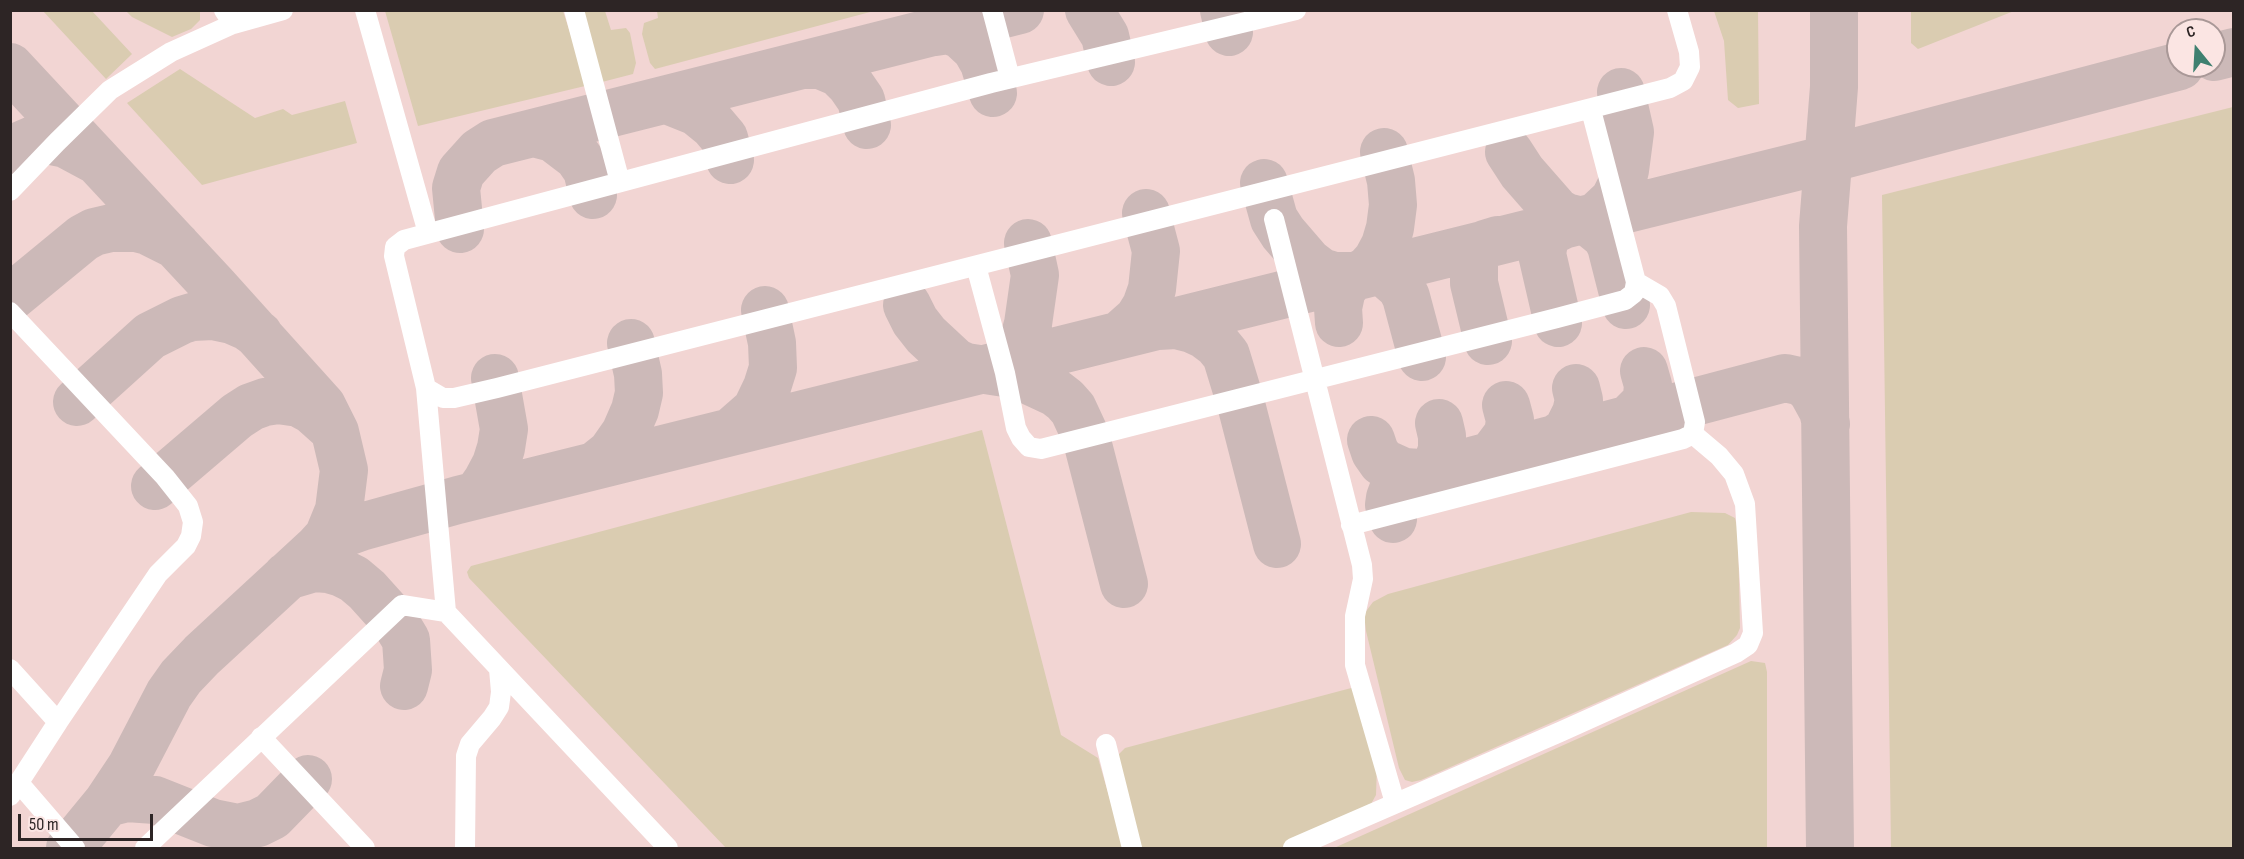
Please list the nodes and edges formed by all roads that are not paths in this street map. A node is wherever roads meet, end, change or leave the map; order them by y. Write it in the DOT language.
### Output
graph roads {
  1 [pos="284,10"];
  2 [pos="365,10"];
  3 [pos="574,10"];
  4 [pos="992,10"];
  5 [pos="1296,10"];
  6 [pos="1677,10"];
  7 [pos="1269,13"];
  8 [pos="228,17"];
  9 [pos="1010,78"];
  10 [pos="1591,110"];
  11 [pos="620,182"];
  12 [pos="10,190"];
  13 [pos="1274,219"];
  14 [pos="428,233"];
  15 [pos="976,266"];
  16 [pos="1636,282"];
  17 [pos="10,312"];
  18 [pos="1315,380"];
  19 [pos="426,387"];
  20 [pos="1693,434"];
  21 [pos="1351,525"];
  22 [pos="446,612"];
  23 [pos="10,669"];
  24 [pos="499,669"];
  25 [pos="58,722"];
  26 [pos="261,737"];
  27 [pos="1106,744"];
  28 [pos="15,790"];
  29 [pos="1395,803"];
  30 [pos="75,849"];
  31 [pos="145,849"];
  32 [pos="366,849"];
  33 [pos="465,849"];
  34 [pos="668,849"];
  35 [pos="1132,849"];
  36 [pos="1293,849"];
  1 -- 8 [label="lane"];
  2 -- 14 [label="lane"];
  3 -- 11 [label="lane"];
  4 -- 9 [label="lane"];
  5 -- 7 [label="lane"];
  6 -- 10 [label="lane"];
  7 -- 9 [label="lane"];
  8 -- 12 [label="lane"];
  9 -- 11 [label="lane"];
  10 -- 15 [label="lane"];
  10 -- 16 [label="lane"];
  11 -- 14 [label="lane"];
  13 -- 18 [label="lane"];
  14 -- 19 [label="lane"];
  15 -- 18 [label="lane"];
  15 -- 19 [label="lane"];
  16 -- 18 [label="lane"];
  16 -- 20 [label="lane"];
  17 -- 25 [label="lane"];
  18 -- 21 [label="lane"];
  19 -- 22 [label="lane"];
  20 -- 21 [label="lane"];
  20 -- 29 [label="lane"];
  21 -- 29 [label="lane"];
  22 -- 24 [label="lane"];
  22 -- 26 [label="lane"];
  23 -- 25 [label="lane"];
  24 -- 33 [label="lane"];
  24 -- 34 [label="lane"];
  25 -- 28 [label="lane"];
  26 -- 31 [label="lane"];
  26 -- 32 [label="lane"];
  27 -- 35 [label="lane"];
  28 -- 30 [label="lane"];
  29 -- 36 [label="lane"];
}
